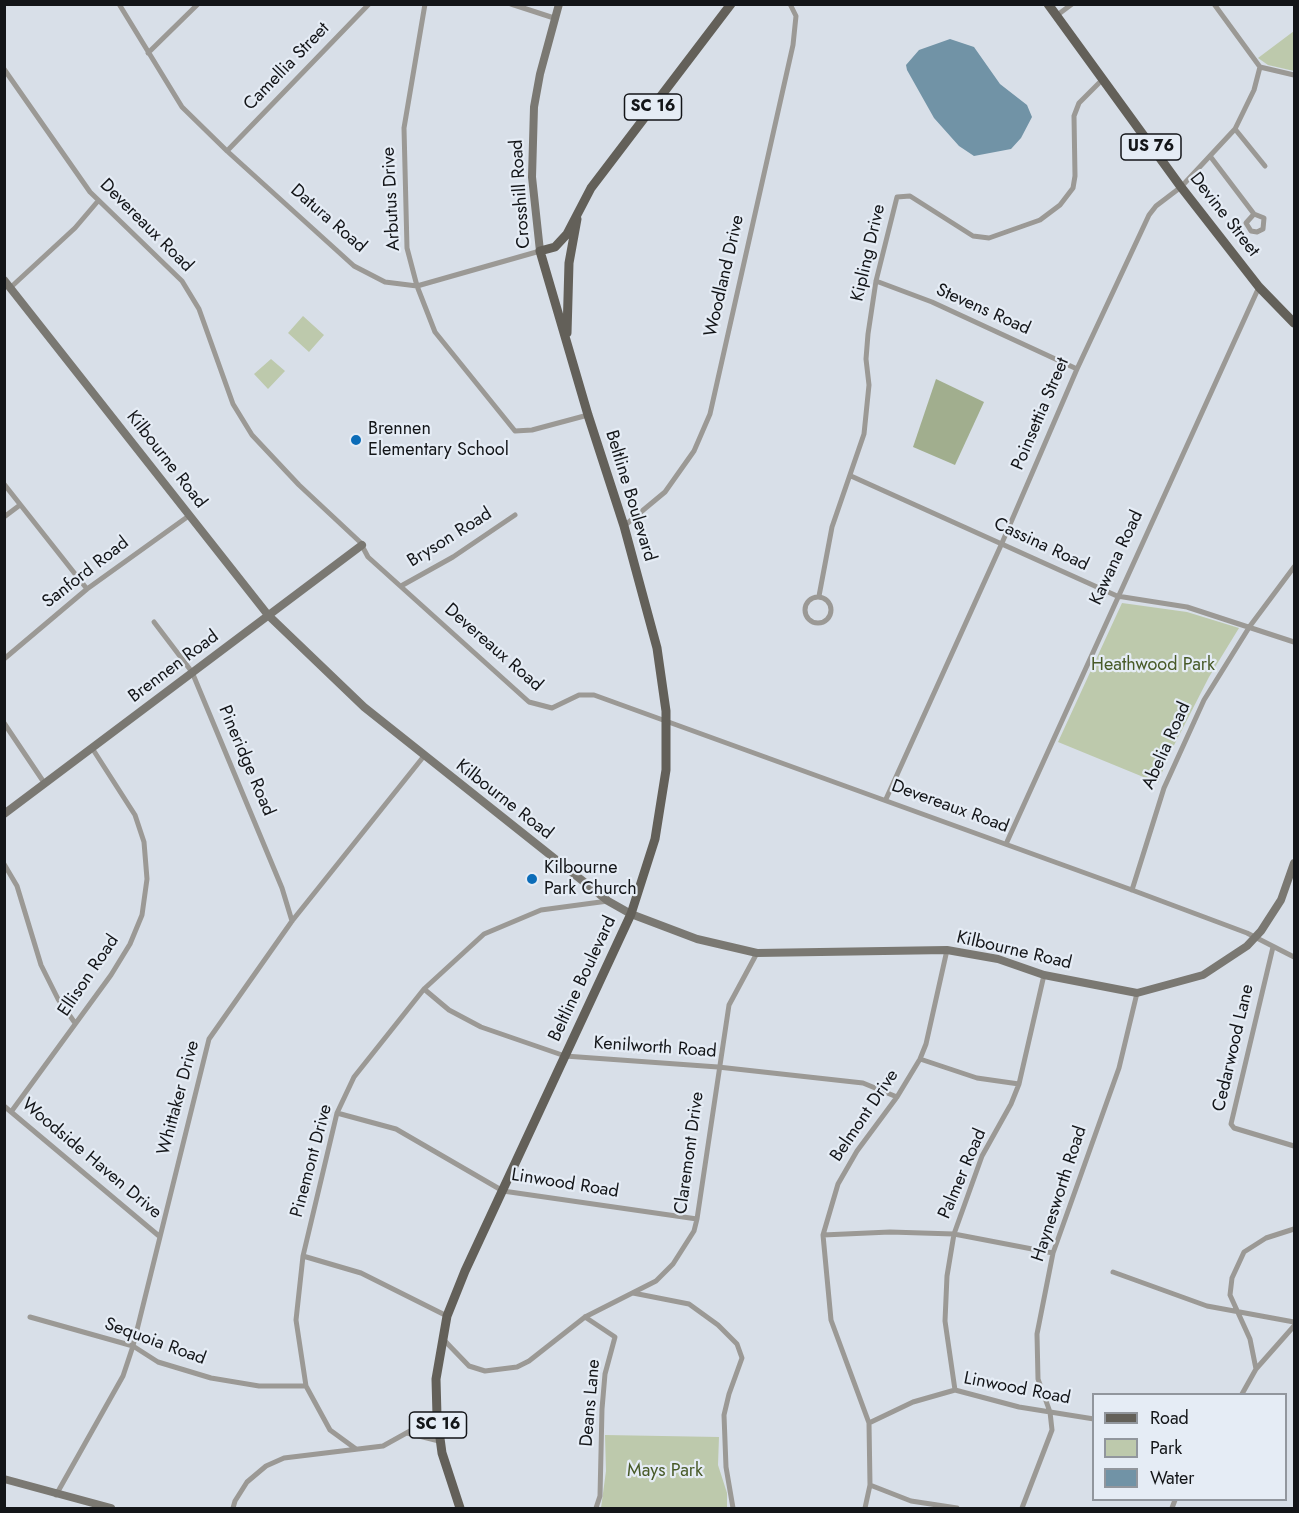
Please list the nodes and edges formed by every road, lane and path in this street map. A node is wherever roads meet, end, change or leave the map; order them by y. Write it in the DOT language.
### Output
graph roads {
  1 [pos="119,4"];
  2 [pos="198,4"];
  3 [pos="369,4"];
  4 [pos="424,4"];
  5 [pos="511,4"];
  6 [pos="559,4"];
  7 [pos="731,4"];
  8 [pos="790,4"];
  9 [pos="1048,4"];
  10 [pos="1071,4"];
  11 [pos="1214,4"];
  12 [pos="1056,16"];
  13 [pos="554,18"];
  14 [pos="148,53"];
  15 [pos="1260,67"];
  16 [pos="4,69"];
  17 [pos="1294,75"];
  18 [pos="1102,80"];
  19 [pos="1235,129"];
  20 [pos="227,151"];
  21 [pos="1210,156"];
  22 [pos="1265,166"];
  23 [pos="1181,187"];
  24 [pos="98,201"];
  25 [pos="579,211"];
  26 [pos="1254,214"];
  27 [pos="540,251"];
  28 [pos="4,280"];
  29 [pos="876,281"];
  30 [pos="417,286"];
  31 [pos="1259,287"];
  32 [pos="10,288"];
  33 [pos="1294,323"];
  34 [pos="567,344"];
  35 [pos="1077,369"];
  36 [pos="588,415"];
  37 [pos="850,476"];
  38 [pos="4,484"];
  39 [pos="20,505"];
  40 [pos="190,515"];
  41 [pos="515,515"];
  42 [pos="4,517"];
  43 [pos="624,526"];
  44 [pos="1002,543"];
  45 [pos="362,545"];
  46 [pos="1294,567"];
  47 [pos="401,586"];
  48 [pos="87,589"];
  49 [pos="819,596"];
  50 [pos="1117,596"];
  51 [pos="268,615"];
  52 [pos="154,622"];
  53 [pos="1250,626"];
  54 [pos="1294,642"];
  55 [pos="4,658"];
  56 [pos="192,672"];
  57 [pos="666,721"];
  58 [pos="4,723"];
  59 [pos="92,748"];
  60 [pos="424,756"];
  61 [pos="45,784"];
  62 [pos="886,799"];
  63 [pos="4,814"];
  64 [pos="1006,844"];
  65 [pos="1294,863"];
  66 [pos="4,864"];
  67 [pos="1132,890"];
  68 [pos="608,901"];
  69 [pos="631,915"];
  70 [pos="292,921"];
  71 [pos="1256,937"];
  72 [pos="1273,947"];
  73 [pos="947,950"];
  74 [pos="757,953"];
  75 [pos="1294,957"];
  76 [pos="1044,975"];
  77 [pos="424,989"];
  78 [pos="1137,993"];
  79 [pos="75,1023"];
  80 [pos="565,1056"];
  81 [pos="920,1059"];
  82 [pos="718,1067"];
  83 [pos="1019,1084"];
  84 [pos="897,1097"];
  85 [pos="4,1106"];
  86 [pos="11,1112"];
  87 [pos="338,1113"];
  88 [pos="1294,1146"];
  89 [pos="503,1191"];
  90 [pos="696,1219"];
  91 [pos="1294,1229"];
  92 [pos="954,1234"];
  93 [pos="824,1235"];
  94 [pos="159,1236"];
  95 [pos="1053,1253"];
  96 [pos="303,1256"];
  97 [pos="1113,1272"];
  98 [pos="633,1293"];
  99 [pos="1236,1310"];
  100 [pos="447,1316"];
  101 [pos="30,1317"];
  102 [pos="585,1317"];
  103 [pos="1294,1324"];
  104 [pos="442,1338"];
  105 [pos="133,1346"];
  106 [pos="1256,1369"];
  107 [pos="306,1386"];
  108 [pos="955,1390"];
  109 [pos="1243,1393"];
  110 [pos="1050,1412"];
  111 [pos="437,1416"];
  112 [pos="1092,1419"];
  113 [pos="869,1423"];
  114 [pos="407,1433"];
  115 [pos="440,1441"];
  116 [pos="356,1449"];
  117 [pos="4,1479"];
  118 [pos="870,1485"];
  119 [pos="56,1495"];
  120 [pos="111,1509"];
  121 [pos="233,1509"];
  122 [pos="460,1509"];
  123 [pos="596,1509"];
  124 [pos="733,1509"];
  125 [pos="865,1509"];
  126 [pos="957,1509"];
  127 [pos="1022,1509"];
  1 -- 14 [label="street, Datura Road"];
  2 -- 14 [label="street"];
  3 -- 20 [label="street, Camellia Street"];
  4 -- 30 [label="street, Arbutus Drive"];
  5 -- 13 [label="street"];
  6 -- 13 [label="street, Crosshill Road"];
  7 -- 25 [label="main road, SC 16"];
  8 -- 43 [label="street, Woodland Drive"];
  9 -- 12 [label="main road, Devine Street / US 76"];
  10 -- 12 [label="street"];
  11 -- 15 [label="street"];
  12 -- 18 [label="main road, Devine Street / US 76"];
  13 -- 27 [label="street, Crosshill Road"];
  14 -- 20 [label="street, Datura Road"];
  15 -- 17 [label="street"];
  15 -- 19 [label="street, Poinsettia Street"];
  16 -- 24 [label="street, Devereaux Road"];
  18 -- 23 [label="main road, Devine Street / US 76"];
  18 -- 29 [label="street, Kipling Drive"];
  19 -- 21 [label="street, Poinsettia Street"];
  19 -- 22 [label="street"];
  20 -- 30 [label="street, Datura Road"];
  21 -- 23 [label="street, Poinsettia Street"];
  21 -- 26 [label="street"];
  23 -- 31 [label="main road, Devine Street / US 76"];
  23 -- 35 [label="street, Poinsettia Street"];
  24 -- 32 [label="street"];
  24 -- 45 [label="street, Devereaux Road"];
  25 -- 27 [label="main road, Datura Road / SC 16"];
  25 -- 34 [label="main road, SC 16"];
  27 -- 30 [label="street, Datura Road"];
  27 -- 34 [label="main road, Crosshill Road / SC 16"];
  28 -- 32 [label="street, Kilbourne Road"];
  29 -- 35 [label="street, Stevens Road"];
  29 -- 37 [label="street, Kipling Drive"];
  30 -- 36 [label="street, Arbutus Drive"];
  31 -- 33 [label="main road, Devine Street / US 76"];
  31 -- 50 [label="street, Kawana Road"];
  32 -- 40 [label="street, Kilbourne Road"];
  34 -- 36 [label="main road, Beltline Boulevard / SC 16"];
  35 -- 44 [label="street, Poinsettia Street"];
  36 -- 43 [label="main road, Beltline Boulevard / SC 16"];
  37 -- 44 [label="street, Cassina Road"];
  37 -- 49 [label="street, Kipling Drive"];
  38 -- 39 [label="street"];
  39 -- 42 [label="street"];
  39 -- 48 [label="street"];
  40 -- 48 [label="street, Sanford Road"];
  40 -- 51 [label="street, Kilbourne Road"];
  41 -- 47 [label="street, Bryson Road"];
  43 -- 57 [label="main road, Beltline Boulevard / SC 16"];
  44 -- 50 [label="street, Cassina Road"];
  44 -- 62 [label="street, Poinsettia Street"];
  45 -- 47 [label="street, Devereaux Road"];
  45 -- 51 [label="street, Brennen Road"];
  46 -- 53 [label="street, Abelia Road"];
  47 -- 57 [label="street, Devereaux Road"];
  48 -- 55 [label="street, Sanford Road"];
  49 -- 49 [label="street, Kipling Drive"];
  50 -- 53 [label="street, Cassina Road"];
  50 -- 64 [label="street, Kawana Road"];
  51 -- 56 [label="street, Brennen Road"];
  51 -- 60 [label="street, Kilbourne Road"];
  52 -- 56 [label="street, Pineridge Road"];
  53 -- 54 [label="street, Cassina Road"];
  53 -- 67 [label="street, Abelia Road"];
  56 -- 59 [label="street, Brennen Road"];
  56 -- 70 [label="street, Pineridge Road"];
  57 -- 62 [label="street, Devereaux Road"];
  57 -- 69 [label="main road, Beltline Boulevard / SC 16"];
  58 -- 61 [label="street"];
  59 -- 61 [label="street, Brennen Road"];
  59 -- 79 [label="street, Ellison Road"];
  60 -- 68 [label="street, Kilbourne Road"];
  60 -- 70 [label="street, Whittaker Drive"];
  61 -- 63 [label="street, Brennen Road"];
  62 -- 64 [label="street, Devereaux Road"];
  64 -- 67 [label="street, Devereaux Road"];
  65 -- 71 [label="street, Kilbourne Road"];
  66 -- 79 [label="street"];
  67 -- 71 [label="street, Devereaux Road"];
  68 -- 69 [label="street, Kilbourne Road"];
  68 -- 77 [label="street, Pinemont Drive"];
  69 -- 74 [label="street, Kilbourne Road"];
  69 -- 80 [label="main road, Beltline Boulevard / SC 16"];
  70 -- 94 [label="street, Whittaker Drive"];
  71 -- 72 [label="street, Devereaux Road"];
  71 -- 78 [label="street, Kilbourne Road"];
  72 -- 75 [label="street, Devereaux Road"];
  72 -- 88 [label="street, Cedarwood Lane"];
  73 -- 74 [label="street, Kilbourne Road"];
  73 -- 76 [label="street, Kilbourne Road"];
  73 -- 81 [label="street, Belmont Drive"];
  74 -- 82 [label="street, Claremont Drive"];
  76 -- 78 [label="street, Kilbourne Road"];
  76 -- 83 [label="street, Palmer Road"];
  77 -- 80 [label="street, Kenilworth Road"];
  77 -- 87 [label="street, Pinemont Drive"];
  78 -- 95 [label="street, Haynesworth Road"];
  79 -- 86 [label="street, Ellison Road"];
  80 -- 82 [label="street, Kenilworth Road"];
  80 -- 89 [label="main road, Beltline Boulevard / SC 16"];
  81 -- 83 [label="street"];
  81 -- 84 [label="street, Belmont Drive"];
  82 -- 84 [label="street, Kenilworth Road"];
  82 -- 90 [label="street, Claremont Drive"];
  83 -- 92 [label="street, Palmer Road"];
  84 -- 93 [label="street, Belmont Drive"];
  85 -- 86 [label="street, Woodside Haven Drive"];
  86 -- 94 [label="street, Woodside Haven Drive"];
  87 -- 89 [label="street, Linwood Road"];
  87 -- 96 [label="street, Pinemont Drive"];
  89 -- 90 [label="street, Linwood Road"];
  89 -- 100 [label="main road, Beltline Boulevard / SC 16"];
  90 -- 98 [label="street, Claremont Drive"];
  91 -- 99 [label="street"];
  92 -- 93 [label="street"];
  92 -- 95 [label="street"];
  92 -- 108 [label="street, Palmer Road"];
  93 -- 113 [label="street, Belmont Drive"];
  94 -- 105 [label="street, Whittaker Drive"];
  95 -- 110 [label="street, Haynesworth Road"];
  96 -- 100 [label="street"];
  96 -- 107 [label="street, Pinemont Drive"];
  97 -- 99 [label="street"];
  98 -- 102 [label="street, Claremont Drive"];
  98 -- 124 [label="street"];
  99 -- 103 [label="street"];
  99 -- 106 [label="street"];
  100 -- 104 [label="main road, Beltline Boulevard / SC 16"];
  101 -- 105 [label="street, Sequoia Road"];
  102 -- 104 [label="street, Claremont Drive"];
  102 -- 123 [label="street, Deans Lane"];
  103 -- 106 [label="street"];
  104 -- 111 [label="main road, Beltline Boulevard / SC 16"];
  105 -- 107 [label="street, Sequoia Road"];
  105 -- 119 [label="street, Whittaker Drive"];
  106 -- 109 [label="street"];
  107 -- 116 [label="street, Pinemont Drive"];
  108 -- 110 [label="street, Linwood Road"];
  108 -- 113 [label="street, Linwood Road"];
  110 -- 112 [label="street, Linwood Road"];
  110 -- 127 [label="street, Haynesworth Road"];
  111 -- 114 [label="street"];
  111 -- 115 [label="main road, Beltline Boulevard / SC 16"];
  113 -- 118 [label="street, Belmont Drive"];
  114 -- 115 [label="street"];
  114 -- 116 [label="street"];
  115 -- 122 [label="main road, Beltline Boulevard / SC 16"];
  116 -- 121 [label="street"];
  117 -- 119 [label="street"];
  118 -- 125 [label="street, Belmont Drive"];
  118 -- 126 [label="street"];
  119 -- 120 [label="street"];
}
